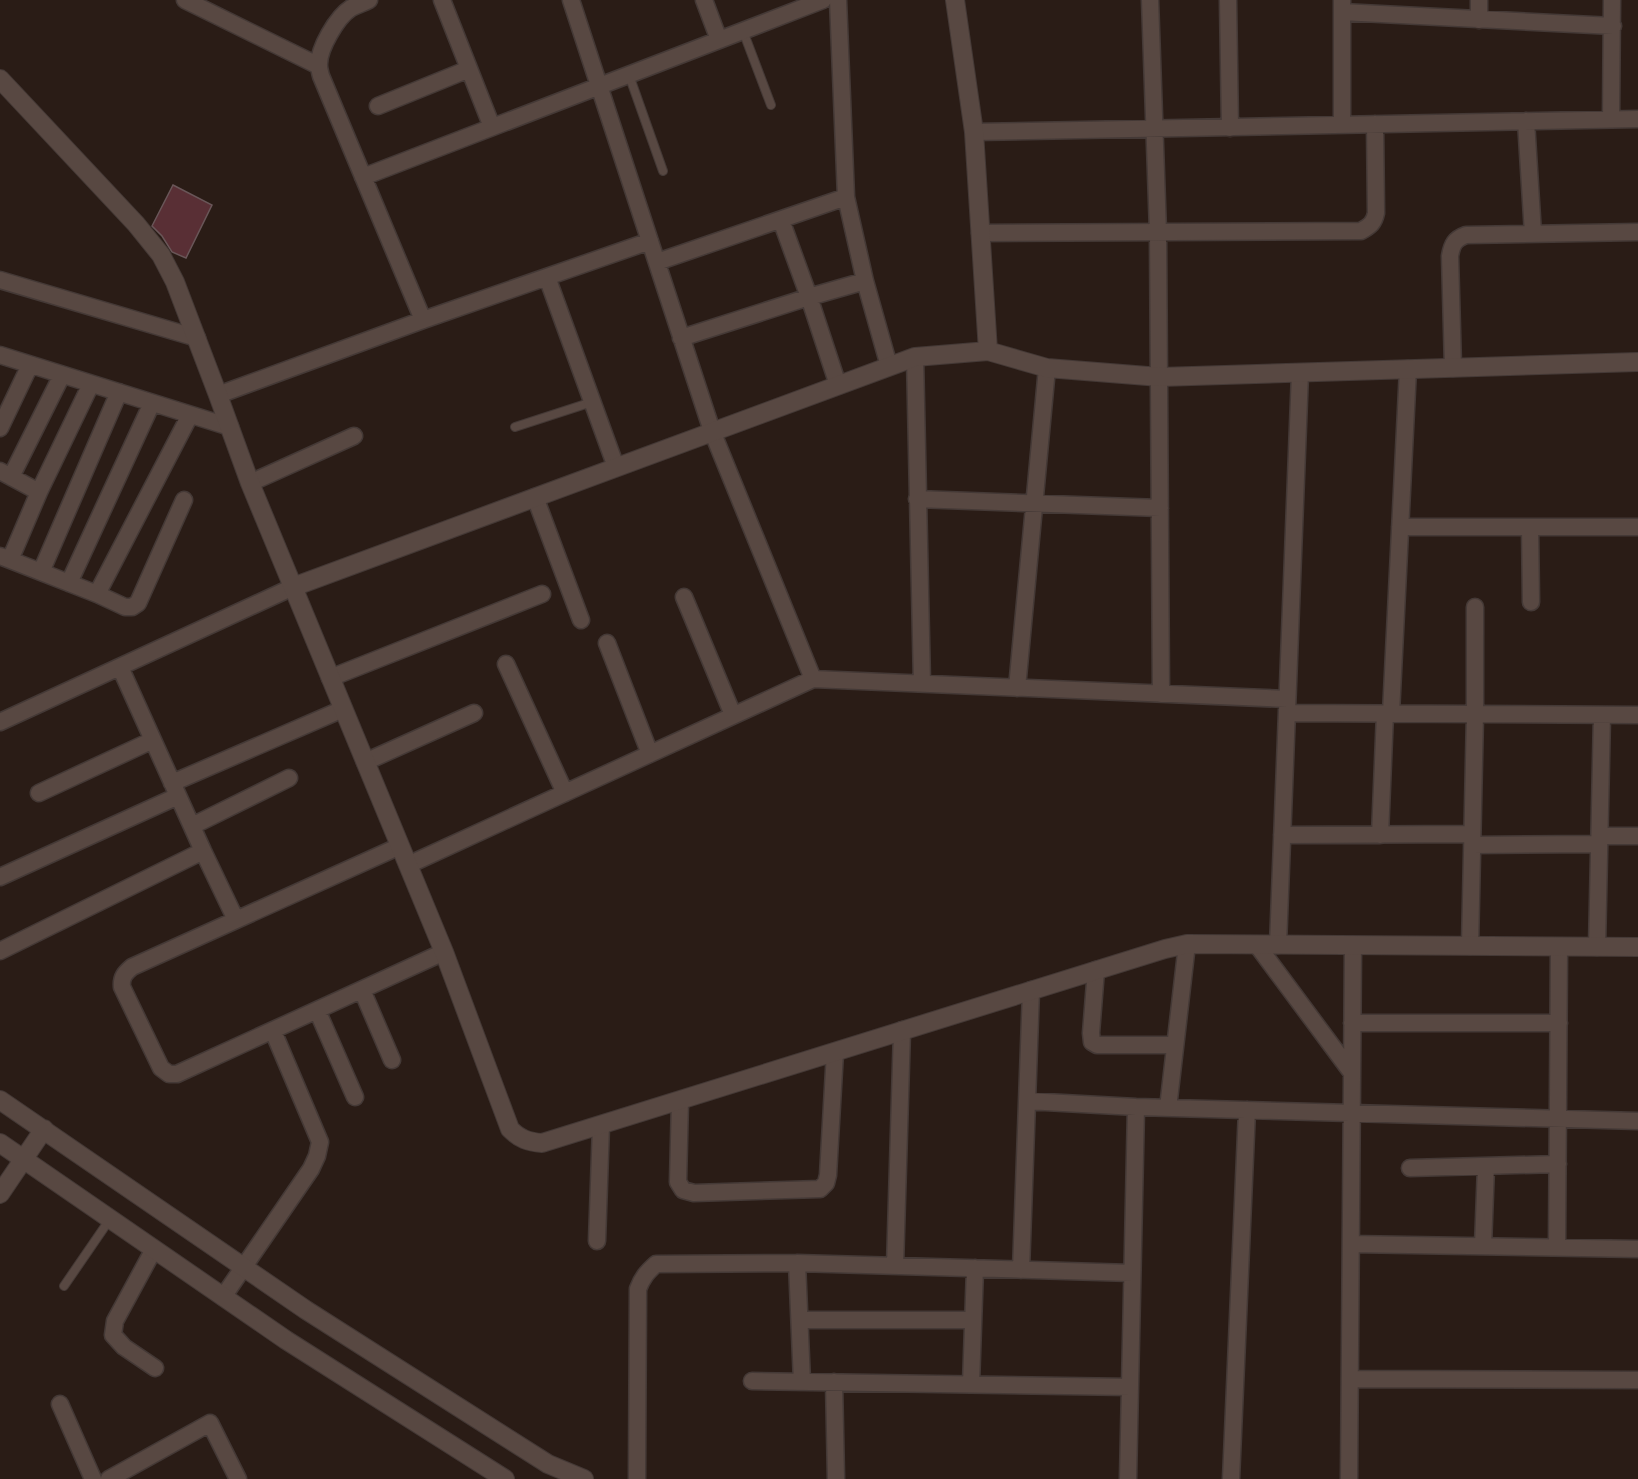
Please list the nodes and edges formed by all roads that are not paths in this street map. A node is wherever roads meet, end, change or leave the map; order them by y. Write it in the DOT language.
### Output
graph roads {
  1 [pos="185,0"];
  2 [pos="369,0"];
  3 [pos="442,0"];
  4 [pos="571,0"];
  5 [pos="704,0"];
  6 [pos="823,0"];
  7 [pos="838,0"];
  8 [pos="956,0"];
  9 [pos="1150,0"];
  10 [pos="1228,0"];
  11 [pos="1479,0"];
  12 [pos="1612,0"];
  13 [pos="1342,6"];
  14 [pos="1479,20"];
  15 [pos="1613,26"];
  16 [pos="744,31"];
  17 [pos="719,40"];
  18 [pos="319,66"];
  19 [pos="469,69"];
  20 [pos="628,75"];
  21 [pos="0,79"];
  22 [pos="599,86"];
  23 [pos="771,105"];
  24 [pos="378,106"];
  25 [pos="1611,119"];
  26 [pos="1638,119"];
  27 [pos="1526,121"];
  28 [pos="1375,124"];
  29 [pos="1342,125"];
  30 [pos="492,127"];
  31 [pos="1230,128"];
  32 [pos="1156,129"];
  33 [pos="974,132"];
  34 [pos="663,171"];
  35 [pos="363,177"];
  36 [pos="846,196"];
  37 [pos="781,220"];
  38 [pos="1158,232"];
  39 [pos="1638,232"];
  40 [pos="980,233"];
  41 [pos="1533,234"];
  42 [pos="650,241"];
  43 [pos="657,262"];
  44 [pos="547,278"];
  45 [pos="0,280"];
  46 [pos="866,281"];
  47 [pos="809,297"];
  48 [pos="423,320"];
  49 [pos="197,338"];
  50 [pos="681,338"];
  51 [pos="988,351"];
  52 [pos="0,355"];
  53 [pos="915,357"];
  54 [pos="1638,362"];
  55 [pos="30,364"];
  56 [pos="889,366"];
  57 [pos="1047,368"];
  58 [pos="1453,368"];
  59 [pos="1408,369"];
  60 [pos="1299,373"];
  61 [pos="62,375"];
  62 [pos="1160,377"];
  63 [pos="91,384"];
  64 [pos="838,385"];
  65 [pos="118,392"];
  66 [pos="218,394"];
  67 [pos="592,402"];
  68 [pos="152,403"];
  69 [pos="190,415"];
  70 [pos="230,427"];
  71 [pos="515,427"];
  72 [pos="0,428"];
  73 [pos="712,431"];
  74 [pos="354,436"];
  75 [pos="616,467"];
  76 [pos="3,473"];
  77 [pos="250,483"];
  78 [pos="39,492"];
  79 [pos="535,497"];
  80 [pos="917,499"];
  81 [pos="184,500"];
  82 [pos="1034,503"];
  83 [pos="1160,508"];
  84 [pos="1400,527"];
  85 [pos="1530,527"];
  86 [pos="1638,527"];
  87 [pos="5,558"];
  88 [pos="41,572"];
  89 [pos="69,583"];
  90 [pos="293,587"];
  91 [pos="98,594"];
  92 [pos="542,594"];
  93 [pos="684,597"];
  94 [pos="1531,602"];
  95 [pos="1475,607"];
  96 [pos="581,620"];
  97 [pos="607,643"];
  98 [pos="506,664"];
  99 [pos="120,667"];
  100 [pos="330,678"];
  101 [pos="813,679"];
  102 [pos="922,684"];
  103 [pos="1017,688"];
  104 [pos="1161,694"];
  105 [pos="1287,706"];
  106 [pos="343,709"];
  107 [pos="474,713"];
  108 [pos="1388,713"];
  109 [pos="1475,714"];
  110 [pos="1602,715"];
  111 [pos="1638,715"];
  112 [pos="733,716"];
  113 [pos="2,717"];
  114 [pos="153,740"];
  115 [pos="650,754"];
  116 [pos="365,762"];
  117 [pos="289,778"];
  118 [pos="175,789"];
  119 [pos="39,793"];
  120 [pos="565,793"];
  121 [pos="192,826"];
  122 [pos="1380,835"];
  123 [pos="1282,836"];
  124 [pos="1638,836"];
  125 [pos="1472,840"];
  126 [pos="1600,840"];
  127 [pos="400,846"];
  128 [pos="203,850"];
  129 [pos="408,865"];
  130 [pos="0,877"];
  131 [pos="236,920"];
  132 [pos="1187,944"];
  133 [pos="1257,945"];
  134 [pos="1278,945"];
  135 [pos="1353,945"];
  136 [pos="1470,946"];
  137 [pos="1559,947"];
  138 [pos="1597,947"];
  139 [pos="1638,947"];
  140 [pos="0,951"];
  141 [pos="444,952"];
  142 [pos="1096,970"];
  143 [pos="362,990"];
  144 [pos="1031,990"];
  145 [pos="317,1011"];
  146 [pos="1352,1023"];
  147 [pos="1558,1023"];
  148 [pos="902,1030"];
  149 [pos="273,1031"];
  150 [pos="1175,1045"];
  151 [pos="835,1052"];
  152 [pos="392,1060"];
  153 [pos="1352,1073"];
  154 [pos="355,1097"];
  155 [pos="0,1100"];
  156 [pos="680,1100"];
  157 [pos="1027,1101"];
  158 [pos="1136,1107"];
  159 [pos="1168,1108"];
  160 [pos="1247,1110"];
  161 [pos="1352,1113"];
  162 [pos="1558,1118"];
  163 [pos="1638,1120"];
  164 [pos="601,1125"];
  165 [pos="44,1129"];
  166 [pos="0,1143"];
  167 [pos="23,1158"];
  168 [pos="1558,1164"];
  169 [pos="1485,1166"];
  170 [pos="1410,1168"];
  171 [pos="0,1194"];
  172 [pos="111,1219"];
  173 [pos="597,1241"];
  174 [pos="1351,1244"];
  175 [pos="1483,1246"];
  176 [pos="1557,1248"];
  177 [pos="154,1249"];
  178 [pos="1638,1249"];
  179 [pos="797,1263"];
  180 [pos="895,1266"];
  181 [pos="243,1267"];
  182 [pos="975,1268"];
  183 [pos="1021,1270"];
  184 [pos="1132,1273"];
  185 [pos="64,1286"];
  186 [pos="223,1297"];
  187 [pos="800,1320"];
  188 [pos="973,1320"];
  189 [pos="155,1368"];
  190 [pos="1350,1379"];
  191 [pos="1638,1380"];
  192 [pos="752,1381"];
  193 [pos="802,1382"];
  194 [pos="834,1382"];
  195 [pos="971,1384"];
  196 [pos="1130,1387"];
  197 [pos="60,1404"];
  198 [pos="93,1479"];
  199 [pos="109,1479"];
  200 [pos="238,1479"];
  201 [pos="505,1479"];
  202 [pos="584,1479"];
  203 [pos="637,1479"];
  204 [pos="836,1479"];
  205 [pos="1128,1479"];
  206 [pos="1231,1479"];
  207 [pos="1349,1479"];
  1 -- 18 [label="street"];
  2 -- 18 [label="street"];
  3 -- 19 [label="street"];
  4 -- 22 [label="street"];
  5 -- 17 [label="street"];
  6 -- 16 [label="street"];
  7 -- 36 [label="street"];
  8 -- 33 [label="street"];
  9 -- 32 [label="street"];
  10 -- 31 [label="street"];
  11 -- 14 [label="street"];
  12 -- 15 [label="street"];
  13 -- 14 [label="street"];
  13 -- 29 [label="street"];
  14 -- 15 [label="street"];
  15 -- 25 [label="street"];
  16 -- 17 [label="street"];
  16 -- 23 [label="lane"];
  17 -- 20 [label="street"];
  18 -- 35 [label="street"];
  19 -- 24 [label="street"];
  19 -- 30 [label="street"];
  20 -- 22 [label="street"];
  20 -- 34 [label="lane"];
  21 -- 49 [label="street"];
  22 -- 30 [label="street"];
  22 -- 42 [label="street"];
  25 -- 26 [label="street"];
  25 -- 27 [label="street"];
  27 -- 28 [label="street"];
  27 -- 41 [label="street"];
  28 -- 29 [label="street"];
  28 -- 38 [label="street"];
  29 -- 31 [label="street"];
  30 -- 35 [label="street"];
  31 -- 32 [label="street"];
  32 -- 33 [label="street"];
  32 -- 38 [label="street"];
  33 -- 40 [label="street"];
  35 -- 48 [label="street"];
  36 -- 37 [label="street"];
  36 -- 46 [label="street"];
  37 -- 43 [label="street"];
  37 -- 47 [label="street"];
  38 -- 40 [label="street"];
  38 -- 62 [label="street"];
  39 -- 41 [label="street"];
  40 -- 51 [label="street"];
  41 -- 58 [label="street"];
  42 -- 43 [label="street"];
  42 -- 44 [label="street"];
  43 -- 50 [label="street"];
  44 -- 48 [label="street"];
  44 -- 67 [label="street"];
  45 -- 49 [label="street"];
  46 -- 47 [label="street"];
  46 -- 56 [label="street"];
  47 -- 50 [label="street"];
  47 -- 64 [label="street"];
  48 -- 66 [label="street"];
  49 -- 66 [label="street"];
  50 -- 73 [label="street"];
  51 -- 53 [label="street"];
  51 -- 57 [label="street"];
  52 -- 55 [label="street"];
  53 -- 56 [label="street"];
  53 -- 80 [label="street"];
  54 -- 58 [label="street"];
  55 -- 61 [label="street"];
  55 -- 72 [label="street"];
  56 -- 64 [label="street"];
  57 -- 62 [label="street"];
  57 -- 82 [label="street"];
  58 -- 59 [label="street"];
  59 -- 60 [label="street"];
  59 -- 84 [label="street"];
  60 -- 62 [label="street"];
  60 -- 105 [label="street"];
  61 -- 63 [label="street"];
  61 -- 76 [label="street"];
  62 -- 83 [label="street"];
  63 -- 65 [label="street"];
  63 -- 78 [label="street"];
  64 -- 73 [label="street"];
  65 -- 68 [label="street"];
  65 -- 88 [label="street"];
  66 -- 70 [label="street"];
  67 -- 71 [label="lane"];
  67 -- 75 [label="street"];
  68 -- 69 [label="street"];
  68 -- 89 [label="street"];
  69 -- 70 [label="street"];
  69 -- 91 [label="street"];
  70 -- 77 [label="street"];
  73 -- 75 [label="street"];
  73 -- 101 [label="street"];
  74 -- 77 [label="street"];
  75 -- 79 [label="street"];
  76 -- 78 [label="street"];
  77 -- 90 [label="street"];
  78 -- 87 [label="street"];
  79 -- 90 [label="street"];
  79 -- 96 [label="street"];
  80 -- 82 [label="street"];
  80 -- 102 [label="street"];
  81 -- 91 [label="street"];
  82 -- 83 [label="street"];
  82 -- 103 [label="street"];
  83 -- 104 [label="street"];
  84 -- 85 [label="street"];
  84 -- 108 [label="street"];
  85 -- 86 [label="street"];
  85 -- 94 [label="street"];
  87 -- 88 [label="street"];
  88 -- 89 [label="street"];
  89 -- 91 [label="street"];
  90 -- 99 [label="street"];
  90 -- 100 [label="street"];
  92 -- 100 [label="street"];
  93 -- 112 [label="street"];
  95 -- 109 [label="street"];
  97 -- 115 [label="street"];
  98 -- 120 [label="street"];
  99 -- 113 [label="street"];
  99 -- 114 [label="street"];
  100 -- 106 [label="street"];
  101 -- 102 [label="street"];
  101 -- 112 [label="street"];
  102 -- 103 [label="street"];
  103 -- 104 [label="street"];
  104 -- 105 [label="street"];
  105 -- 108 [label="street"];
  105 -- 123 [label="street"];
  106 -- 116 [label="street"];
  106 -- 118 [label="street"];
  107 -- 116 [label="street"];
  108 -- 109 [label="street"];
  108 -- 122 [label="street"];
  109 -- 110 [label="street"];
  109 -- 125 [label="street"];
  110 -- 111 [label="street"];
  110 -- 126 [label="street"];
  112 -- 115 [label="street"];
  114 -- 118 [label="street"];
  114 -- 119 [label="street"];
  115 -- 120 [label="street"];
  116 -- 127 [label="street"];
  117 -- 121 [label="street"];
  118 -- 121 [label="street"];
  118 -- 130 [label="street"];
  120 -- 129 [label="street"];
  121 -- 128 [label="street"];
  122 -- 123 [label="street"];
  122 -- 125 [label="street"];
  123 -- 134 [label="street"];
  124 -- 126 [label="street"];
  125 -- 126 [label="street"];
  125 -- 136 [label="street"];
  126 -- 138 [label="street"];
  127 -- 129 [label="street"];
  127 -- 131 [label="street"];
  128 -- 131 [label="street"];
  128 -- 140 [label="street"];
  129 -- 141 [label="street"];
  131 -- 149 [label="street"];
  132 -- 133 [label="street"];
  132 -- 142 [label="street"];
  132 -- 150 [label="street"];
  133 -- 134 [label="street"];
  133 -- 153 [label="street"];
  134 -- 135 [label="street"];
  135 -- 136 [label="street"];
  135 -- 146 [label="street"];
  136 -- 137 [label="street"];
  137 -- 138 [label="street"];
  137 -- 147 [label="street"];
  138 -- 139 [label="street"];
  141 -- 143 [label="street"];
  141 -- 164 [label="street"];
  142 -- 144 [label="street"];
  142 -- 150 [label="street"];
  143 -- 145 [label="street"];
  143 -- 152 [label="street"];
  144 -- 148 [label="street"];
  144 -- 157 [label="street"];
  145 -- 149 [label="street"];
  145 -- 154 [label="street"];
  146 -- 147 [label="street"];
  146 -- 153 [label="street"];
  147 -- 162 [label="street"];
  148 -- 151 [label="street"];
  148 -- 180 [label="street"];
  149 -- 181 [label="street"];
  150 -- 159 [label="street"];
  151 -- 156 [label="street"];
  151 -- 156 [label="street"];
  153 -- 161 [label="street"];
  155 -- 165 [label="street"];
  156 -- 164 [label="street"];
  157 -- 158 [label="street"];
  157 -- 183 [label="street"];
  158 -- 159 [label="street"];
  158 -- 184 [label="street"];
  159 -- 160 [label="street"];
  160 -- 161 [label="street"];
  160 -- 206 [label="street"];
  161 -- 162 [label="street"];
  161 -- 174 [label="street"];
  162 -- 163 [label="street"];
  162 -- 168 [label="street"];
  164 -- 173 [label="street"];
  165 -- 167 [label="street"];
  165 -- 181 [label="street"];
  166 -- 167 [label="street"];
  167 -- 171 [label="street"];
  167 -- 172 [label="street"];
  168 -- 169 [label="street"];
  168 -- 176 [label="street"];
  169 -- 170 [label="street"];
  169 -- 175 [label="street"];
  172 -- 177 [label="street"];
  172 -- 185 [label="lane"];
  174 -- 175 [label="street"];
  174 -- 190 [label="street"];
  175 -- 176 [label="street"];
  176 -- 178 [label="street"];
  177 -- 186 [label="street"];
  177 -- 189 [label="street"];
  179 -- 180 [label="street"];
  179 -- 187 [label="street"];
  179 -- 203 [label="street"];
  180 -- 182 [label="street"];
  181 -- 186 [label="street"];
  181 -- 202 [label="street"];
  182 -- 183 [label="street"];
  182 -- 188 [label="street"];
  183 -- 184 [label="street"];
  184 -- 196 [label="street"];
  186 -- 201 [label="street"];
  187 -- 188 [label="street"];
  187 -- 193 [label="street"];
  188 -- 195 [label="street"];
  190 -- 191 [label="street"];
  190 -- 207 [label="street"];
  192 -- 193 [label="street"];
  193 -- 194 [label="street"];
  194 -- 195 [label="street"];
  194 -- 204 [label="street"];
  195 -- 196 [label="street"];
  196 -- 205 [label="street"];
  197 -- 198 [label="street"];
  199 -- 200 [label="street"];
}
